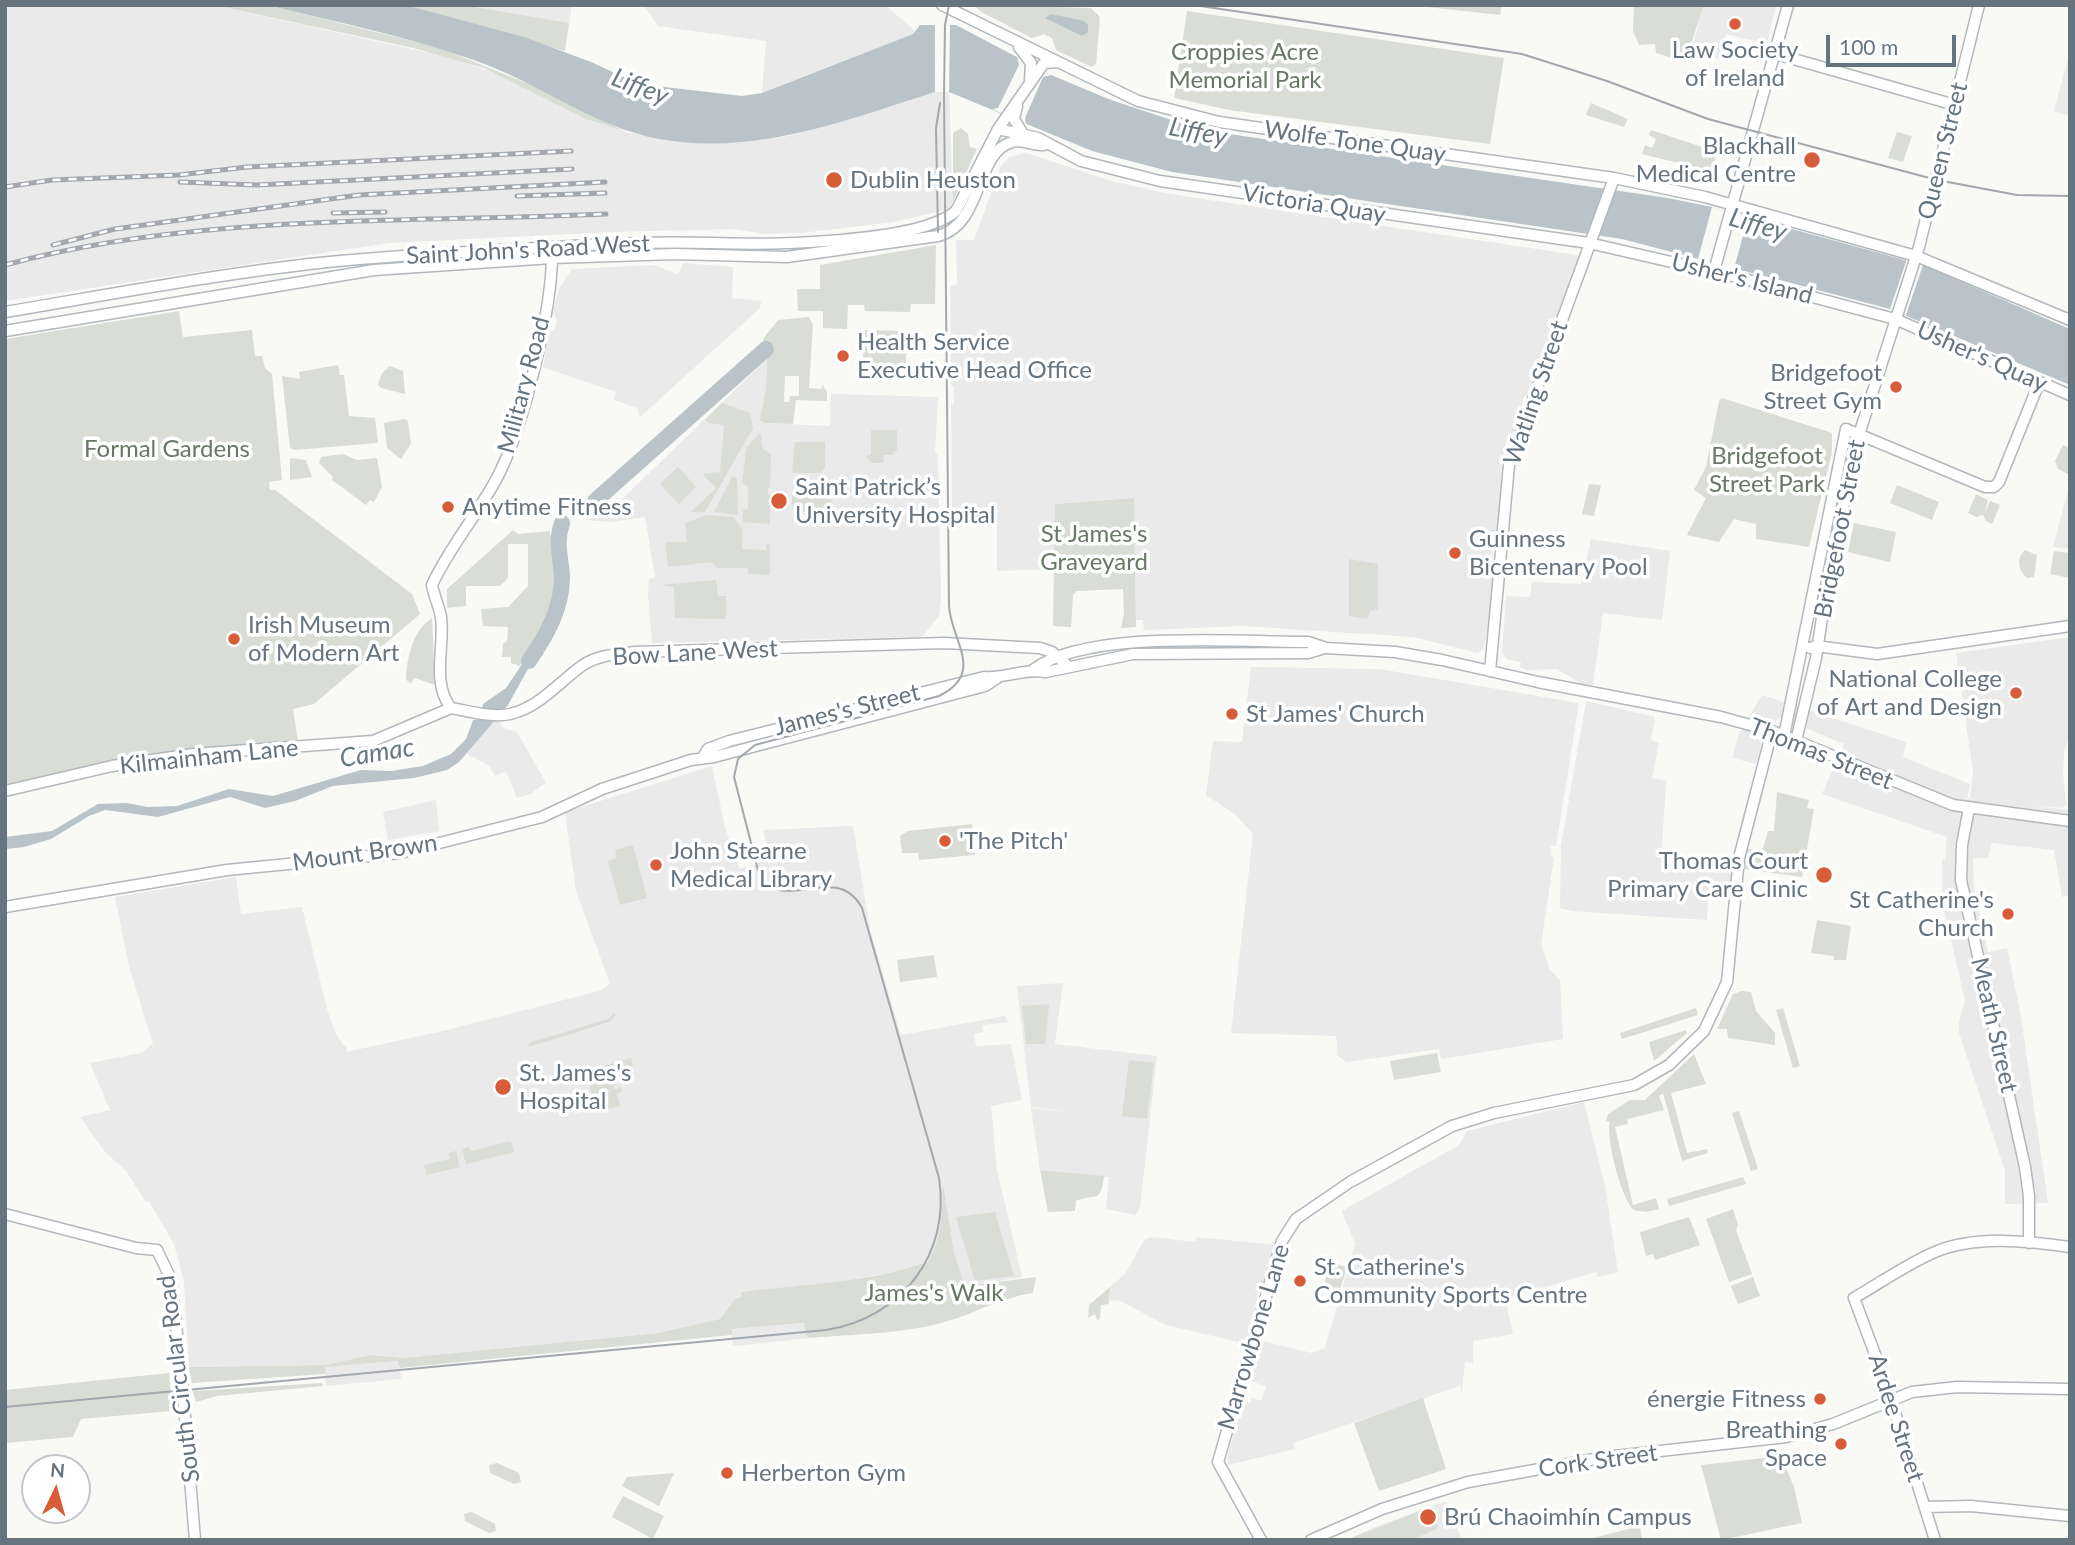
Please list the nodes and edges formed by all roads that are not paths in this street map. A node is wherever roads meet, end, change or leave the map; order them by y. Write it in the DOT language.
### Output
graph roads {
  1 [pos="942,5"];
  2 [pos="1788,5"];
  3 [pos="1979,5"];
  4 [pos="1010,40"];
  5 [pos="1776,54"];
  6 [pos="1059,62"];
  7 [pos="1030,80"];
  8 [pos="1955,105"];
  9 [pos="1010,117"];
  10 [pos="998,129"];
  11 [pos="1023,134"];
  12 [pos="1045,145"];
  13 [pos="997,155"];
  14 [pos="1612,183"];
  15 [pos="1731,208"];
  16 [pos="1590,239"];
  17 [pos="552,252"];
  18 [pos="1916,258"];
  19 [pos="1715,268"];
  20 [pos="5,312"];
  21 [pos="1896,316"];
  22 [pos="2070,320"];
  23 [pos="5,331"];
  24 [pos="2039,383"];
  25 [pos="2070,395"];
  26 [pos="1858,434"];
  27 [pos="2070,626"];
  28 [pos="1816,646"];
  29 [pos="1326,648"];
  30 [pos="1803,652"];
  31 [pos="1057,656"];
  32 [pos="1068,666"];
  33 [pos="1032,670"];
  34 [pos="1490,671"];
  35 [pos="451,708"];
  36 [pos="1772,731"];
  37 [pos="1784,736"];
  38 [pos="1796,741"];
  39 [pos="5,791"];
  40 [pos="1969,808"];
  41 [pos="559,809"];
  42 [pos="2070,821"];
  43 [pos="5,907"];
  44 [pos="5,1214"];
  45 [pos="2029,1242"];
  46 [pos="2070,1247"];
  47 [pos="2070,1389"];
  48 [pos="1890,1401"];
  49 [pos="1925,1507"];
  50 [pos="2070,1516"];
  51 [pos="195,1540"];
  52 [pos="1261,1540"];
  53 [pos="1311,1540"];
  54 [pos="1936,1540"];
  1 -- 4 [label="main road, Wolfe Tone Quay"];
  2 -- 5 [label="main road"];
  3 -- 8 [label="main road, Queen Street"];
  4 -- 6 [label="main road, Wolfe Tone Quay"];
  4 -- 7 [label="main road, Wolfe Tone Quay"];
  5 -- 8 [label="main road"];
  5 -- 15 [label="main road"];
  6 -- 7 [label="main road"];
  6 -- 14 [label="main road, Wolfe Tone Quay"];
  7 -- 9 [label="main road, Saint John's Road West"];
  8 -- 18 [label="main road, Queen Street"];
  9 -- 10 [label="main road, Saint John's Road West"];
  9 -- 11 [label="main road"];
  10 -- 11 [label="main road, Victoria Quay"];
  10 -- 17 [label="main road, Saint John's Road West"];
  11 -- 12 [label="main road, Victoria Quay"];
  12 -- 13 [label="main road, Victoria Quay"];
  12 -- 16 [label="main road, Victoria Quay"];
  13 -- 17 [label="main road, Saint John's Road West"];
  14 -- 15 [label="main road, Wolfe Tone Quay"];
  14 -- 16 [label="main road, Watling Street"];
  15 -- 18 [label="main road, Wolfe Tone Quay"];
  15 -- 19 [label="main road"];
  16 -- 19 [label="main road, Usher's Island"];
  16 -- 34 [label="main road, Watling Street"];
  17 -- 20 [label="main road, Saint John's Road West"];
  17 -- 23 [label="main road, Saint John's Road West"];
  17 -- 35 [label="main road, Military Road"];
  18 -- 21 [label="main road, Queen Street"];
  18 -- 22 [label="main road, Wolfe Tone Quay"];
  19 -- 21 [label="main road, Usher's Island"];
  21 -- 24 [label="main road, Usher's Quay"];
  21 -- 26 [label="main road, Bridgefoot Street"];
  24 -- 25 [label="main road, Usher's Quay"];
  24 -- 26 [label="main road"];
  26 -- 28 [label="main road, Bridgefoot Street"];
  26 -- 30 [label="main road, Bridgefoot Street"];
  27 -- 28 [label="main road"];
  28 -- 30 [label="main road"];
  28 -- 38 [label="main road, Bridgefoot Street"];
  29 -- 31 [label="main road, James's Street"];
  29 -- 32 [label="main road, James's Street"];
  29 -- 34 [label="main road, James's Street"];
  30 -- 37 [label="main road, Bridgefoot Street"];
  31 -- 32 [label="main road"];
  31 -- 33 [label="main road, James's Street"];
  31 -- 35 [label="main road, Bow Lane West"];
  32 -- 33 [label="main road, James's Street"];
  33 -- 41 [label="main road, James's Street"];
  34 -- 36 [label="main road, Thomas Street"];
  35 -- 39 [label="main road, Kilmainham Lane"];
  36 -- 37 [label="main road, Thomas Street"];
  36 -- 52 [label="main road, Marrowbone Lane"];
  37 -- 38 [label="main road, Thomas Street"];
  38 -- 40 [label="main road, Thomas Street"];
  40 -- 42 [label="main road, Thomas Street"];
  40 -- 45 [label="main road, Meath Street"];
  41 -- 43 [label="main road, Mount Brown"];
  44 -- 51 [label="main road, South Circular Road, bridge"];
  45 -- 46 [label="main road"];
  45 -- 48 [label="main road, Ardee Street"];
  47 -- 48 [label="main road, Cork Street"];
  48 -- 49 [label="main road, Ardee Street"];
  48 -- 53 [label="main road, Cork Street"];
  49 -- 50 [label="main road"];
  49 -- 54 [label="main road, Ardee Street"];
}
